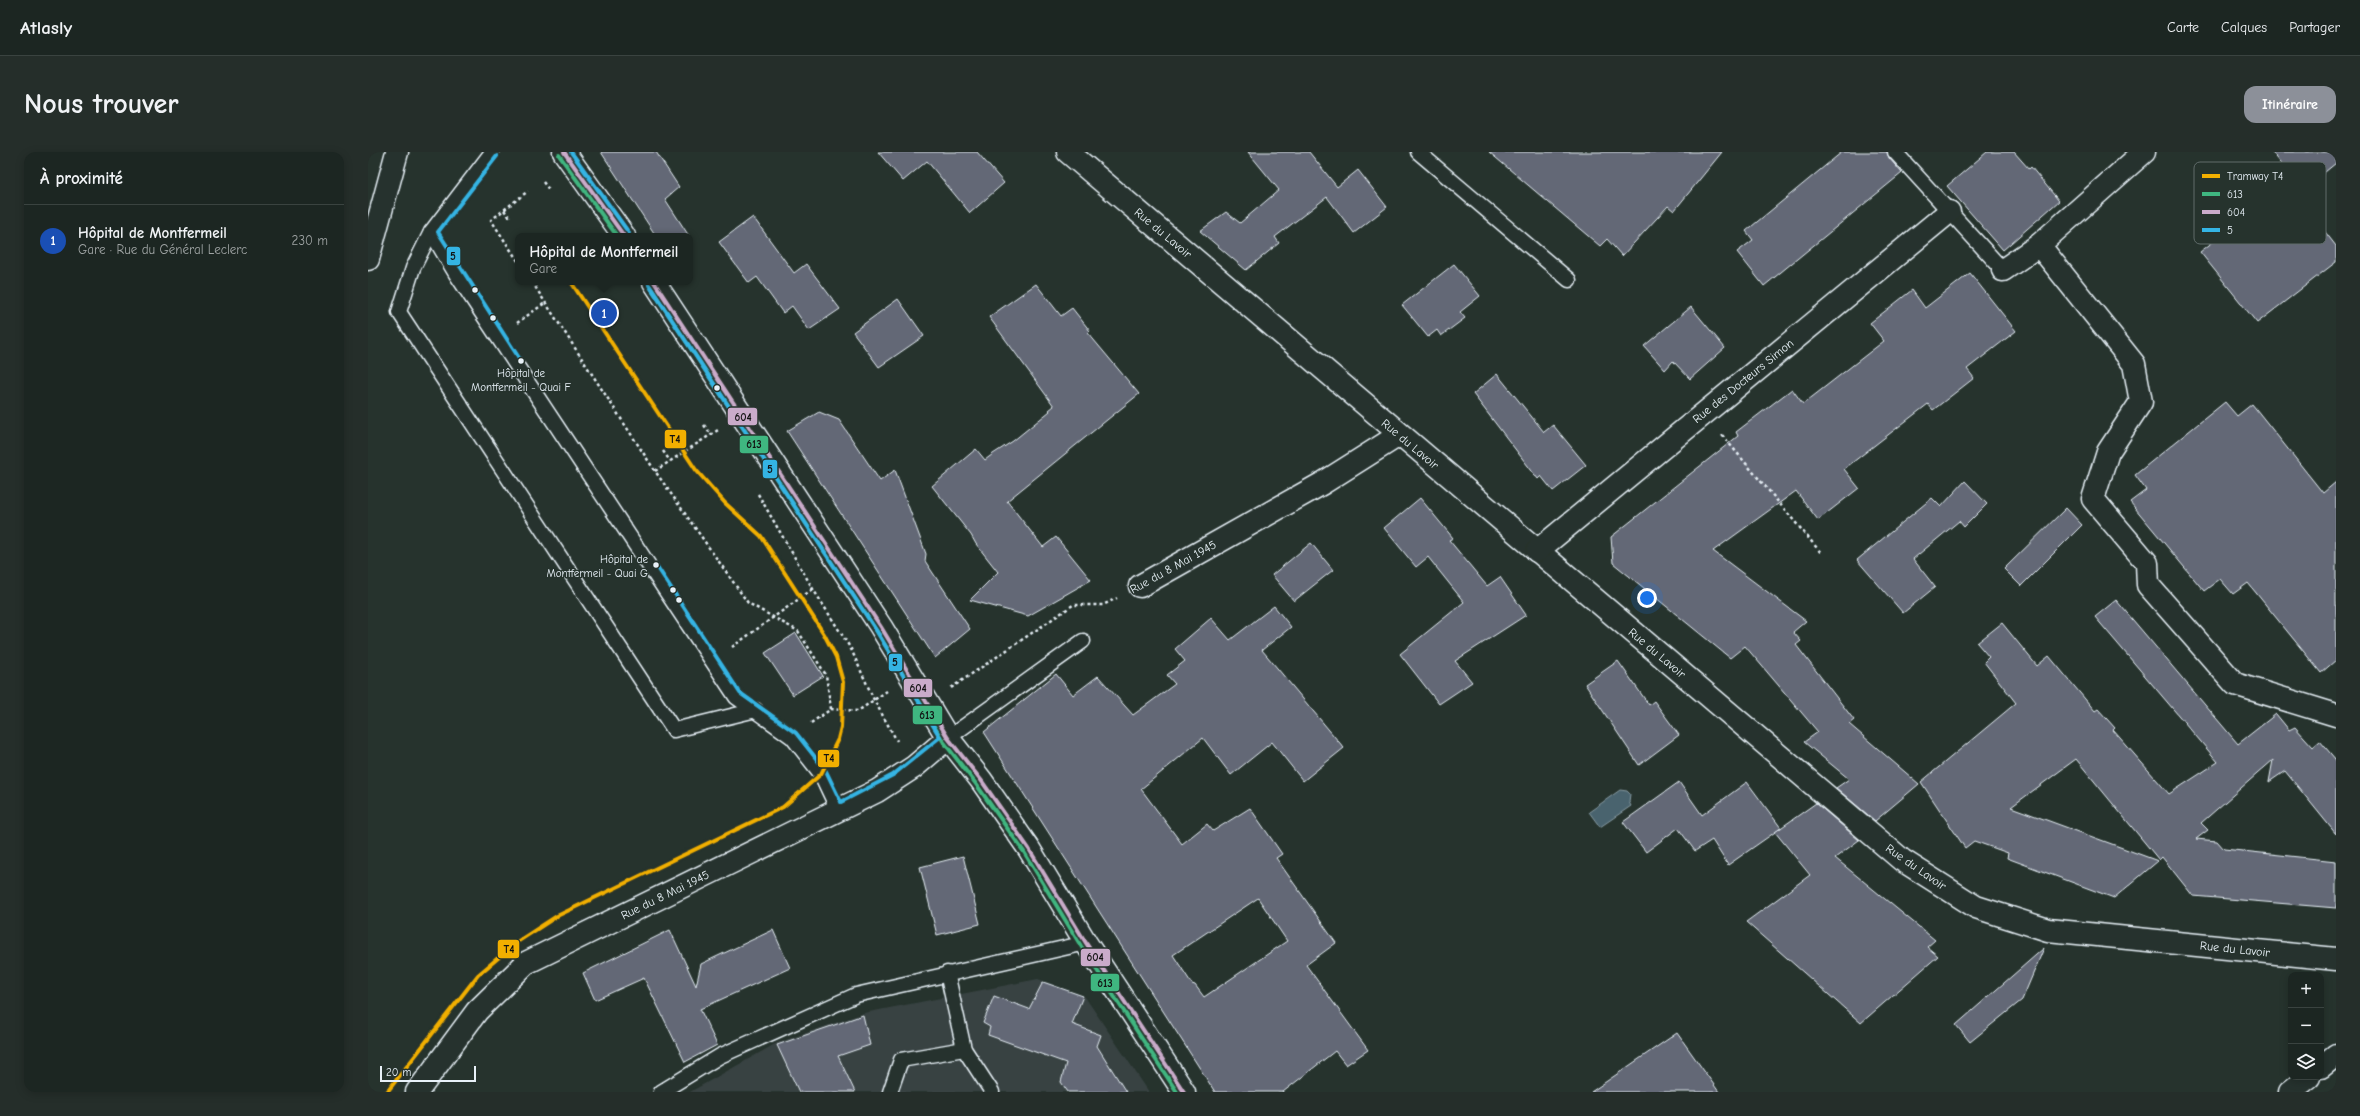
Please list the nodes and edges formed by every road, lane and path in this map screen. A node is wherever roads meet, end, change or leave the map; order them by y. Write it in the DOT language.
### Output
graph roads {
  1 [pos="397,152"];
  2 [pos="492,152"];
  3 [pos="564,152"];
  4 [pos="1068,152"];
  5 [pos="1418,152"];
  6 [pos="1895,152"];
  7 [pos="2144,152"];
  8 [pos="543,182"];
  9 [pos="528,191"];
  10 [pos="550,191"];
  11 [pos="504,210"];
  12 [pos="1949,212"];
  13 [pos="511,219"];
  14 [pos="431,232"];
  15 [pos="622,233"];
  16 [pos="2039,245"];
  17 [pos="515,256"];
  18 [pos="368,259"];
  19 [pos="2003,270"];
  20 [pos="1569,280"];
  21 [pos="534,285"];
  22 [pos="656,285"];
  23 [pos="1704,413"];
  24 [pos="716,422"];
  25 [pos="704,425"];
  26 [pos="711,435"];
  27 [pos="1399,435"];
  28 [pos="663,450"];
  29 [pos="670,461"];
  30 [pos="654,471"];
  31 [pos="755,489"];
  32 [pos="1537,551"];
  33 [pos="1822,554"];
  34 [pos="1140,586"];
  35 [pos="813,589"];
  36 [pos="771,618"];
  37 [pos="1083,641"];
  38 [pos="712,661"];
  39 [pos="889,689"];
  40 [pos="947,691"];
  41 [pos="874,700"];
  42 [pos="831,709"];
  43 [pos="756,710"];
  44 [pos="2336,715"];
  45 [pos="807,726"];
  46 [pos="948,738"];
  47 [pos="897,741"];
  48 [pos="838,810"];
  49 [pos="1086,943"];
  50 [pos="2336,959"];
  51 [pos="947,973"];
  52 [pos="964,1050"];
  53 [pos="2336,1055"];
  54 [pos="2324,1065"];
  55 [pos="2305,1080"];
  56 [pos="417,1092"];
  57 [pos="662,1092"];
  58 [pos="890,1092"];
  59 [pos="992,1092"];
  60 [pos="1184,1092"];
  61 [pos="2290,1092"];
  1 -- 18 [label="street"];
  2 -- 14 [label="lane"];
  3 -- 15 [label="street"];
  4 -- 27 [label="street, Rue du Lavoir"];
  5 -- 20 [label="lane"];
  6 -- 12 [label="lane"];
  7 -- 16 [label="street"];
  8 -- 10 [label="path"];
  9 -- 11 [label="path"];
  11 -- 13 [label="path"];
  11 -- 17 [label="path"];
  12 -- 19 [label="lane"];
  12 -- 23 [label="street, Rue des Docteurs Simon"];
  14 -- 38 [label="lane"];
  14 -- 43 [label="lane"];
  16 -- 19 [label="street"];
  16 -- 44 [label="street"];
  21 -- 30 [label="path"];
  22 -- 46 [label="street"];
  23 -- 32 [label="street, Rue des Docteurs Simon"];
  23 -- 33 [label="path"];
  24 -- 26 [label="path"];
  25 -- 26 [label="path"];
  26 -- 29 [label="path"];
  27 -- 32 [label="street, Rue du Lavoir"];
  27 -- 34 [label="street, Rue du 8 Mai 1945"];
  28 -- 29 [label="path"];
  29 -- 30 [label="path"];
  30 -- 36 [label="path"];
  31 -- 35 [label="path"];
  32 -- 50 [label="street, Rue du Lavoir"];
  34 -- 40 [label="path, Rue du 8 Mai 1945"];
  35 -- 36 [label="path"];
  35 -- 41 [label="path"];
  36 -- 38 [label="path"];
  36 -- 42 [label="path"];
  37 -- 46 [label="lane"];
  38 -- 43 [label="lane"];
  39 -- 41 [label="path"];
  41 -- 42 [label="path"];
  41 -- 47 [label="path"];
  42 -- 45 [label="path"];
  43 -- 48 [label="lane"];
  46 -- 48 [label="street, Rue du 8 Mai 1945"];
  46 -- 49 [label="street"];
  48 -- 56 [label="street, Rue du 8 Mai 1945"];
  49 -- 51 [label="lane"];
  49 -- 60 [label="street"];
  51 -- 52 [label="lane"];
  51 -- 57 [label="lane"];
  52 -- 58 [label="lane"];
  52 -- 59 [label="lane"];
  53 -- 54 [label="street"];
  55 -- 61 [label="street"];
}
